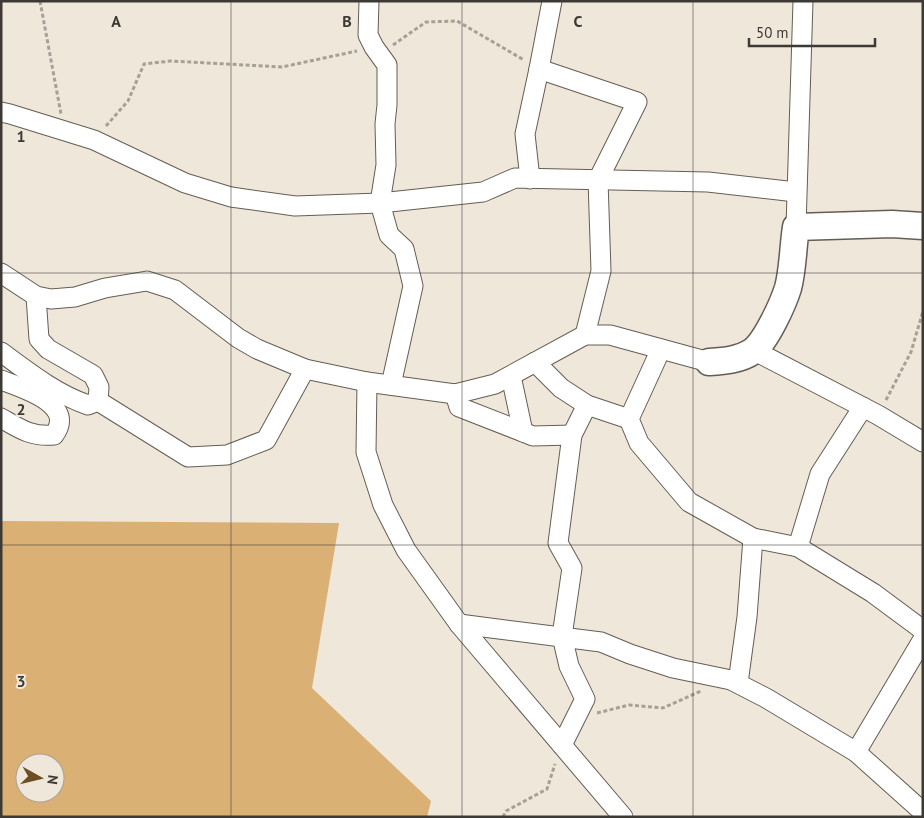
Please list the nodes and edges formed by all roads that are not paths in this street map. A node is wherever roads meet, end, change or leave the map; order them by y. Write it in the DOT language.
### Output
graph roads {
  1 [pos="369,1"];
  2 [pos="552,1"];
  3 [pos="802,1"];
  4 [pos="539,69"];
  5 [pos="1,112"];
  6 [pos="530,179"];
  7 [pos="598,180"];
  8 [pos="796,192"];
  9 [pos="380,203"];
  10 [pos="923,226"];
  11 [pos="796,227"];
  12 [pos="1,273"];
  13 [pos="36,296"];
  14 [pos="585,335"];
  15 [pos="661,349"];
  16 [pos="753,350"];
  17 [pos="1,352"];
  18 [pos="535,362"];
  19 [pos="709,362"];
  20 [pos="305,368"];
  21 [pos="511,376"];
  22 [pos="1,380"];
  23 [pos="367,382"];
  24 [pos="391,385"];
  25 [pos="455,394"];
  26 [pos="98,401"];
  27 [pos="587,405"];
  28 [pos="871,411"];
  29 [pos="1,418"];
  30 [pos="629,419"];
  31 [pos="523,432"];
  32 [pos="572,435"];
  33 [pos="923,442"];
  34 [pos="753,538"];
  35 [pos="798,547"];
  36 [pos="459,624"];
  37 [pos="923,630"];
  38 [pos="562,636"];
  39 [pos="923,638"];
  40 [pos="730,681"];
  41 [pos="562,745"];
  42 [pos="856,752"];
  43 [pos="923,812"];
  44 [pos="623,817"];
  1 -- 9 [label="street"];
  2 -- 4 [label="street"];
  3 -- 8 [label="street"];
  4 -- 6 [label="street"];
  4 -- 7 [label="street"];
  5 -- 9 [label="street"];
  6 -- 7 [label="street"];
  6 -- 9 [label="street"];
  7 -- 8 [label="street"];
  7 -- 14 [label="street"];
  8 -- 11 [label="street"];
  9 -- 24 [label="street"];
  10 -- 11 [label="street"];
  11 -- 16 [label="street"];
  12 -- 13 [label="street"];
  13 -- 20 [label="street"];
  13 -- 26 [label="street"];
  14 -- 15 [label="street"];
  14 -- 18 [label="street"];
  15 -- 19 [label="street"];
  15 -- 30 [label="street"];
  16 -- 19 [label="street"];
  16 -- 28 [label="street"];
  17 -- 26 [label="street"];
  18 -- 21 [label="street"];
  18 -- 27 [label="street"];
  20 -- 23 [label="street"];
  20 -- 26 [label="street"];
  21 -- 25 [label="street"];
  21 -- 31 [label="street"];
  22 -- 29 [label="street"];
  23 -- 24 [label="street"];
  23 -- 36 [label="street"];
  24 -- 25 [label="street"];
  25 -- 31 [label="street"];
  27 -- 30 [label="street"];
  27 -- 32 [label="street"];
  28 -- 33 [label="street"];
  28 -- 35 [label="street"];
  30 -- 34 [label="street"];
  31 -- 32 [label="street"];
  32 -- 38 [label="street"];
  34 -- 35 [label="street"];
  34 -- 40 [label="street"];
  35 -- 37 [label="street"];
  36 -- 38 [label="street"];
  36 -- 41 [label="street"];
  38 -- 40 [label="street"];
  38 -- 41 [label="street"];
  39 -- 42 [label="street"];
  40 -- 42 [label="street"];
  41 -- 44 [label="street"];
  42 -- 43 [label="street"];
}
